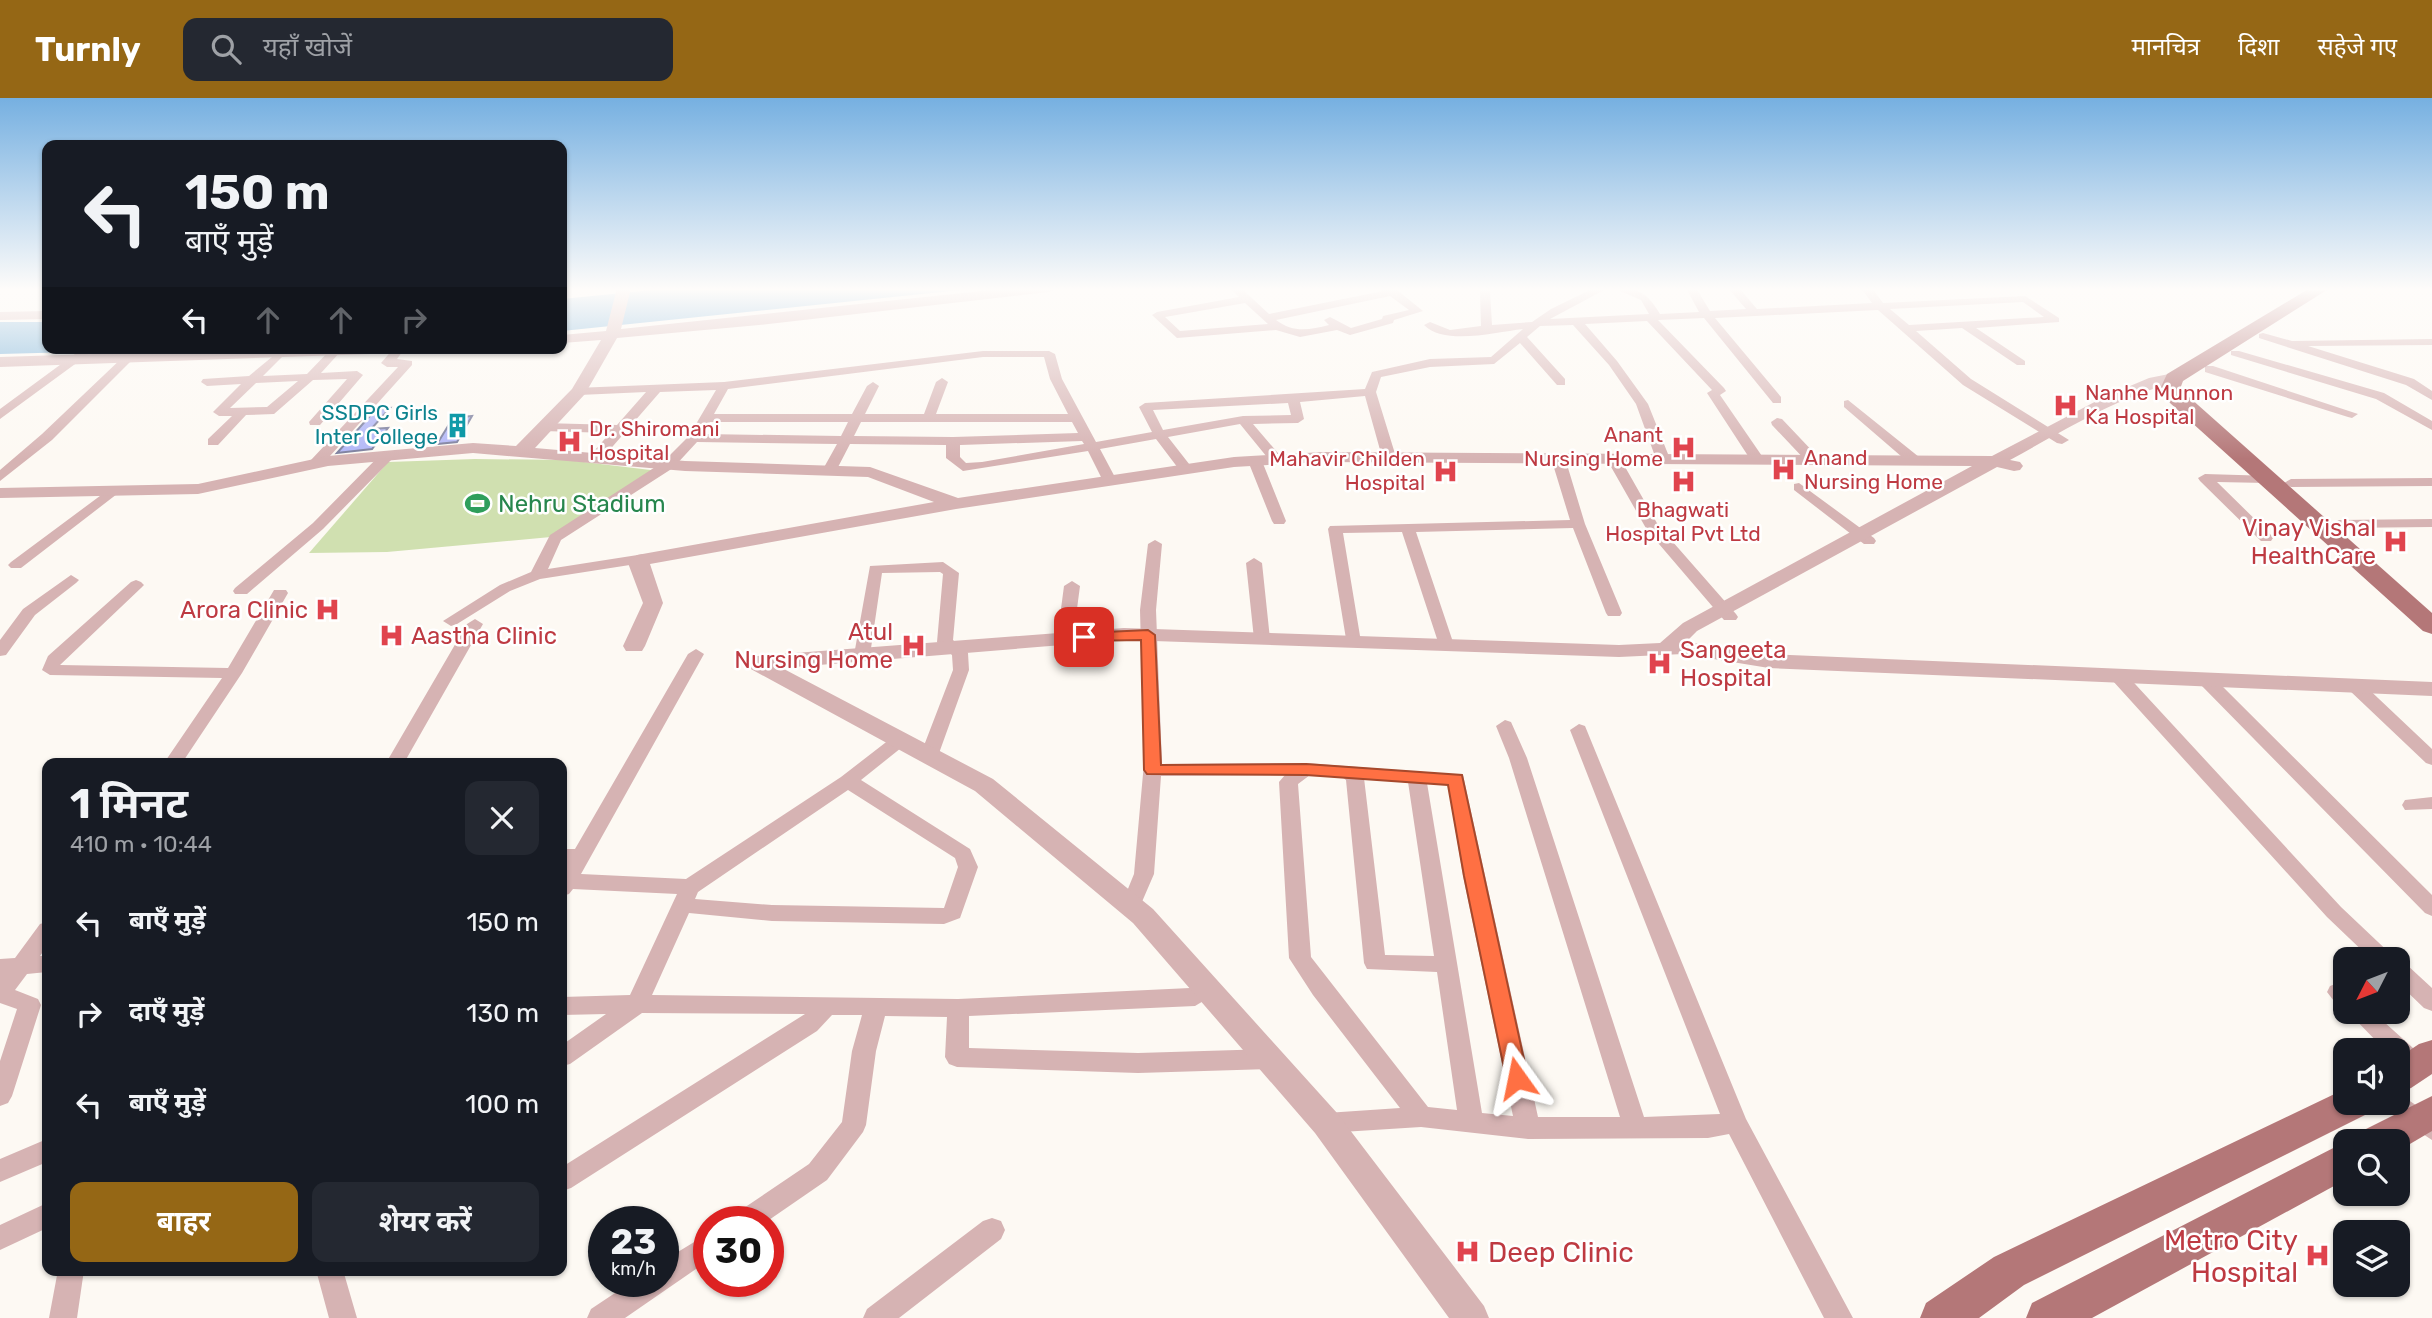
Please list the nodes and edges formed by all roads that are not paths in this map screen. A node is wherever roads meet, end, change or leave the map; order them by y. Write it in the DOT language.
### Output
graph roads {
  1 [pos="606,345"];
  2 [pos="1513,345"];
  3 [pos="1528,345"];
  4 [pos="1597,345"];
  5 [pos="1679,345"];
  6 [pos="1732,345"];
  7 [pos="1925,345"];
  8 [pos="1994,345"];
  9 [pos="2236,345"];
  10 [pos="2248,345"];
  11 [pos="2288,345"];
  12 [pos="2235,353"];
  13 [pos="82,354"];
  14 [pos="246,354"];
  15 [pos="332,354"];
  16 [pos="395,354"];
  17 [pos="278,355"];
  18 [pos="76,358"];
  19 [pos="128,358"];
  20 [pos="0,362"];
  21 [pos="2021,363"];
  22 [pos="2208,369"];
  23 [pos="310,377"];
  24 [pos="254,379"];
  25 [pos="207,382"];
  26 [pos="942,382"];
  27 [pos="1561,382"];
  28 [pos="2176,385"];
  29 [pos="724,386"];
  30 [pos="873,386"];
  31 [pos="655,390"];
  32 [pos="579,391"];
  33 [pos="1370,392"];
  34 [pos="2432,396"];
  35 [pos="1293,399"];
  36 [pos="1777,400"];
  37 [pos="0,403"];
  38 [pos="16,403"];
  39 [pos="1849,404"];
  40 [pos="243,411"];
  41 [pos="2352,414"];
  42 [pos="0,415"];
  43 [pos="704,418"];
  44 [pos="857,418"];
  45 [pos="928,418"];
  46 [pos="1076,418"];
  47 [pos="1243,420"];
  48 [pos="316,422"];
  49 [pos="1777,422"];
  50 [pos="2432,426"];
  51 [pos="543,428"];
  52 [pos="621,429"];
  53 [pos="1159,434"];
  54 [pos="2055,436"];
  55 [pos="694,438"];
  56 [pos="845,439"];
  57 [pos="954,441"];
  58 [pos="213,442"];
  59 [pos="1090,443"];
  60 [pos="518,452"];
  61 [pos="388,455"];
  62 [pos="1389,457"];
  63 [pos="594,458"];
  64 [pos="1558,458"];
  65 [pos="1613,458"];
  66 [pos="1276,459"];
  67 [pos="1663,459"];
  68 [pos="1757,459"];
  69 [pos="1813,460"];
  70 [pos="1914,460"];
  71 [pos="1255,461"];
  72 [pos="316,463"];
  73 [pos="2005,463"];
  74 [pos="668,465"];
  75 [pos="1186,469"];
  76 [pos="829,471"];
  77 [pos="0,477"];
  78 [pos="2267,479"];
  79 [pos="1110,481"];
  80 [pos="2432,482"];
  81 [pos="2291,483"];
  82 [pos="1799,487"];
  83 [pos="112,491"];
  84 [pos="0,494"];
  85 [pos="957,504"];
  86 [pos="1279,521"];
  87 [pos="1578,524"];
  88 [pos="2339,524"];
  89 [pos="2431,524"];
  90 [pos="1408,528"];
  91 [pos="1864,537"];
  92 [pos="2266,538"];
  93 [pos="1155,544"];
  94 [pos="644,559"];
  95 [pos="1254,563"];
  96 [pos="16,565"];
  97 [pos="537,575"];
  98 [pos="71,580"];
  99 [pos="136,585"];
  100 [pos="1072,586"];
  101 [pos="241,591"];
  102 [pos="281,593"];
  103 [pos="2432,603"];
  104 [pos="1614,613"];
  105 [pos="1726,613"];
  106 [pos="451,621"];
  107 [pos="475,624"];
  108 [pos="2432,626"];
  109 [pos="1148,635"];
  110 [pos="1065,639"];
  111 [pos="1262,639"];
  112 [pos="1353,642"];
  113 [pos="1446,645"];
  114 [pos="634,646"];
  115 [pos="953,648"];
  116 [pos="1675,649"];
  117 [pos="0,651"];
  118 [pos="696,654"];
  119 [pos="862,654"];
  120 [pos="234,673"];
  121 [pos="2118,676"];
  122 [pos="2205,679"];
  123 [pos="2354,685"];
  124 [pos="2432,689"];
  125 [pos="1505,726"];
  126 [pos="1579,730"];
  127 [pos="900,740"];
  128 [pos="929,755"];
  129 [pos="176,758"];
  130 [pos="399,758"];
  131 [pos="2432,759"];
  132 [pos="1306,769"];
  133 [pos="1153,770"];
  134 [pos="1346,771"];
  135 [pos="1417,777"];
  136 [pos="848,781"];
  137 [pos="571,856"];
  138 [pos="567,875"];
  139 [pos="567,885"];
  140 [pos="686,896"];
  141 [pos="1131,906"];
  142 [pos="2432,908"];
  143 [pos="42,935"];
  144 [pos="2372,947"];
  145 [pos="42,964"];
  146 [pos="1447,964"];
  147 [pos="10,966"];
  148 [pos="2410,981"];
  149 [pos="1207,988"];
  150 [pos="0,994"];
  151 [pos="2432,1002"];
  152 [pos="637,1004"];
  153 [pos="567,1006"];
  154 [pos="826,1006"];
  155 [pos="876,1007"];
  156 [pos="958,1008"];
  157 [pos="2371,1024"];
  158 [pos="567,1053"];
  159 [pos="1270,1059"];
  160 [pos="2415,1065"];
  161 [pos="0,1096"];
  162 [pos="2333,1113"];
  163 [pos="2419,1116"];
  164 [pos="1421,1117"];
  165 [pos="1471,1122"];
  166 [pos="1735,1122"];
  167 [pos="1326,1123"];
  168 [pos="1635,1126"];
  169 [pos="1528,1128"];
  170 [pos="2399,1129"];
  171 [pos="42,1152"];
  172 [pos="2333,1166"];
  173 [pos="0,1171"];
  174 [pos="567,1177"];
  175 [pos="768,1206"];
  176 [pos="42,1217"];
  177 [pos="992,1230"];
  178 [pos="0,1238"];
  179 [pos="70,1276"];
  180 [pos="331,1276"];
  181 [pos="632,1297"];
  182 [pos="63,1318"];
  183 [pos="343,1318"];
  184 [pos="601,1318"];
  185 [pos="877,1318"];
  186 [pos="1471,1318"];
  187 [pos="1839,1318"];
  188 [pos="1942,1318"];
  189 [pos="2048,1318"];
  1 -- 32 [label="street"];
  2 -- 33 [label="street"];
  3 -- 27 [label="street"];
  4 -- 67 [label="street"];
  5 -- 68 [label="street"];
  6 -- 36 [label="street"];
  7 -- 54 [label="street"];
  8 -- 21 [label="street"];
  9 -- 28 [label="main road"];
  10 -- 12 [label="main road"];
  11 -- 34 [label="street"];
  12 -- 22 [label="main road"];
  12 -- 50 [label="street"];
  13 -- 18 [label="street"];
  14 -- 19 [label="street"];
  15 -- 23 [label="street"];
  16 -- 72 [label="street"];
  17 -- 24 [label="street"];
  18 -- 19 [label="street"];
  18 -- 20 [label="street"];
  18 -- 38 [label="street"];
  19 -- 77 [label="street"];
  22 -- 28 [label="main road"];
  22 -- 41 [label="street"];
  23 -- 24 [label="street"];
  23 -- 40 [label="street"];
  23 -- 48 [label="street"];
  24 -- 25 [label="street"];
  24 -- 40 [label="street"];
  26 -- 45 [label="street"];
  28 -- 54 [label="street"];
  28 -- 78 [label="main road"];
  28 -- 81 [label="main road"];
  29 -- 31 [label="street"];
  29 -- 43 [label="street"];
  29 -- 46 [label="street"];
  30 -- 44 [label="street"];
  31 -- 32 [label="street"];
  31 -- 52 [label="street"];
  32 -- 51 [label="street"];
  33 -- 35 [label="street"];
  33 -- 62 [label="street"];
  35 -- 47 [label="street"];
  35 -- 53 [label="street"];
  37 -- 38 [label="street"];
  38 -- 42 [label="street"];
  39 -- 70 [label="street"];
  40 -- 58 [label="street"];
  43 -- 44 [label="street"];
  43 -- 55 [label="street"];
  44 -- 45 [label="street"];
  44 -- 56 [label="street"];
  45 -- 46 [label="street"];
  46 -- 59 [label="street"];
  47 -- 53 [label="street"];
  47 -- 66 [label="street"];
  49 -- 69 [label="street"];
  51 -- 52 [label="street"];
  51 -- 60 [label="street"];
  52 -- 63 [label="street"];
  53 -- 59 [label="street"];
  53 -- 75 [label="street"];
  54 -- 73 [label="street"];
  55 -- 56 [label="street"];
  55 -- 74 [label="street"];
  56 -- 57 [label="street"];
  56 -- 76 [label="street"];
  57 -- 59 [label="street"];
  57 -- 59 [label="street"];
  59 -- 79 [label="street"];
  60 -- 61 [label="street"];
  60 -- 63 [label="street"];
  61 -- 72 [label="street"];
  61 -- 101 [label="street"];
  62 -- 64 [label="street"];
  62 -- 66 [label="street"];
  63 -- 74 [label="street"];
  64 -- 65 [label="street"];
  64 -- 87 [label="street"];
  65 -- 67 [label="street"];
  65 -- 105 [label="street"];
  66 -- 71 [label="street"];
  67 -- 68 [label="street"];
  68 -- 69 [label="street"];
  69 -- 70 [label="street"];
  70 -- 73 [label="street"];
  71 -- 75 [label="street"];
  71 -- 86 [label="street"];
  72 -- 83 [label="street"];
  73 -- 91 [label="street"];
  74 -- 76 [label="street"];
  74 -- 97 [label="street"];
  75 -- 79 [label="street"];
  76 -- 85 [label="street"];
  78 -- 92 [label="street"];
  78 -- 108 [label="main road"];
  79 -- 85 [label="street"];
  80 -- 81 [label="street"];
  81 -- 88 [label="main road"];
  82 -- 91 [label="street"];
  83 -- 84 [label="street"];
  83 -- 96 [label="street"];
  85 -- 94 [label="street"];
  87 -- 90 [label="street"];
  87 -- 104 [label="street"];
  88 -- 89 [label="street"];
  88 -- 103 [label="main road"];
  90 -- 112 [label="street"];
  90 -- 113 [label="street"];
  91 -- 105 [label="street"];
  93 -- 109 [label="street"];
  94 -- 97 [label="street"];
  94 -- 114 [label="street"];
  95 -- 111 [label="street"];
  97 -- 106 [label="street"];
  98 -- 117 [label="street"];
  99 -- 120 [label="street"];
  100 -- 110 [label="street"];
  102 -- 120 [label="street"];
  105 -- 116 [label="street"];
  107 -- 130 [label="street"];
  109 -- 110 [label="street"];
  109 -- 111 [label="street"];
  109 -- 133 [label="street"];
  110 -- 115 [label="street"];
  111 -- 112 [label="street"];
  112 -- 113 [label="street"];
  113 -- 116 [label="street"];
  115 -- 119 [label="street"];
  115 -- 119 [label="street"];
  115 -- 128 [label="street"];
  116 -- 121 [label="street"];
  118 -- 137 [label="street"];
  119 -- 127 [label="street"];
  120 -- 129 [label="street"];
  121 -- 122 [label="street"];
  121 -- 144 [label="street"];
  122 -- 123 [label="street"];
  122 -- 142 [label="street"];
  123 -- 124 [label="street"];
  123 -- 131 [label="street"];
  125 -- 168 [label="street"];
  126 -- 166 [label="street"];
  127 -- 128 [label="street"];
  127 -- 136 [label="street"];
  128 -- 141 [label="street"];
  132 -- 133 [label="street"];
  132 -- 134 [label="street"];
  132 -- 164 [label="street"];
  133 -- 141 [label="street"];
  134 -- 135 [label="street"];
  134 -- 146 [label="street"];
  135 -- 146 [label="street"];
  135 -- 169 [label="street"];
  136 -- 140 [label="street"];
  136 -- 140 [label="street"];
  137 -- 138 [label="street"];
  139 -- 140 [label="street"];
  140 -- 152 [label="street"];
  141 -- 149 [label="street"];
  143 -- 147 [label="street"];
  145 -- 147 [label="street"];
  146 -- 165 [label="street"];
  147 -- 150 [label="street"];
  148 -- 151 [label="street"];
  149 -- 156 [label="street"];
  149 -- 159 [label="street"];
  150 -- 161 [label="street"];
  152 -- 153 [label="street"];
  152 -- 154 [label="street"];
  152 -- 158 [label="street"];
  154 -- 155 [label="street"];
  154 -- 174 [label="street"];
  155 -- 156 [label="street"];
  155 -- 175 [label="street"];
  156 -- 159 [label="street"];
  157 -- 160 [label="street"];
  159 -- 167 [label="street"];
  162 -- 188 [label="main road"];
  163 -- 170 [label="main road"];
  164 -- 165 [label="street"];
  164 -- 167 [label="street"];
  165 -- 169 [label="street"];
  166 -- 168 [label="street"];
  166 -- 187 [label="street"];
  167 -- 186 [label="street"];
  168 -- 169 [label="street"];
  171 -- 173 [label="street"];
  172 -- 189 [label="main road"];
  176 -- 178 [label="street"];
  177 -- 185 [label="street"];
  179 -- 182 [label="street"];
  180 -- 183 [label="street"];
  181 -- 184 [label="street"];
}
